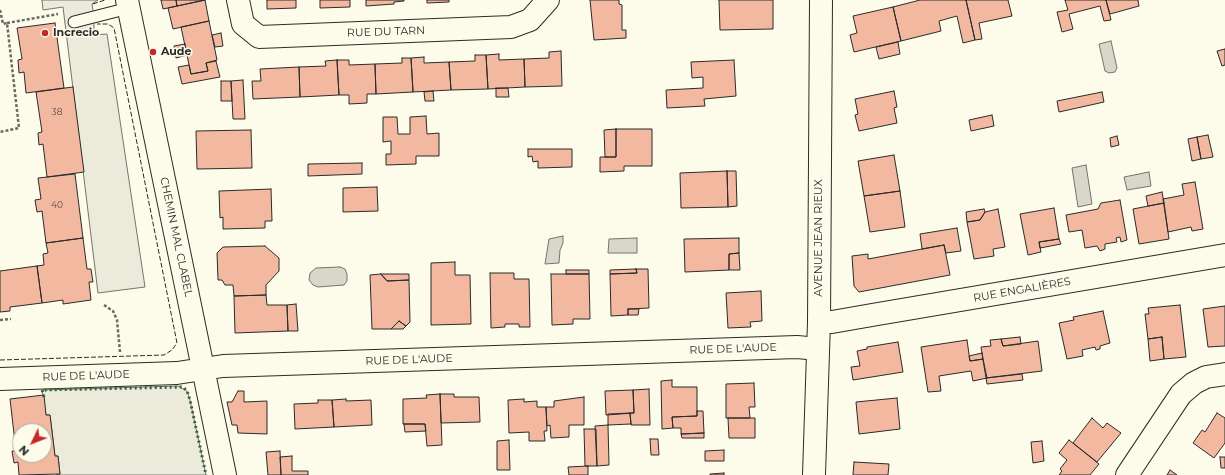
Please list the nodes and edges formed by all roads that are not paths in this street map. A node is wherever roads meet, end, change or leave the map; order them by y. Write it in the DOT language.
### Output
graph roads {
  1 [pos="238,0"];
  2 [pos="548,0"];
  3 [pos="821,0"];
  4 [pos="128,4"];
  5 [pos="74,22"];
  6 [pos="1225,255"];
  7 [pos="819,322"];
  8 [pos="818,349"];
  9 [pos="204,369"];
  10 [pos="1225,374"];
  11 [pos="0,379"];
  12 [pos="225,475"];
  13 [pos="814,475"];
  14 [pos="1127,475"];
  1 -- 2 [label="street, RUE DU TARN"];
  3 -- 7 [label="street, AVENUE JEAN RIEUX"];
  4 -- 5 [label="lane"];
  4 -- 9 [label="street, CHEMIN MAL CLABEL"];
  6 -- 7 [label="street, RUE ENGALIÈRES"];
  7 -- 8 [label="street, AVENUE JEAN RIEUX"];
  8 -- 9 [label="street, RUE DE L'AUDE"];
  8 -- 13 [label="street, AVENUE JEAN RIEUX"];
  9 -- 11 [label="street, RUE DE L'AUDE"];
  9 -- 12 [label="street, CHEMIN MAL CLABEL"];
  10 -- 14 [label="street"];
}
